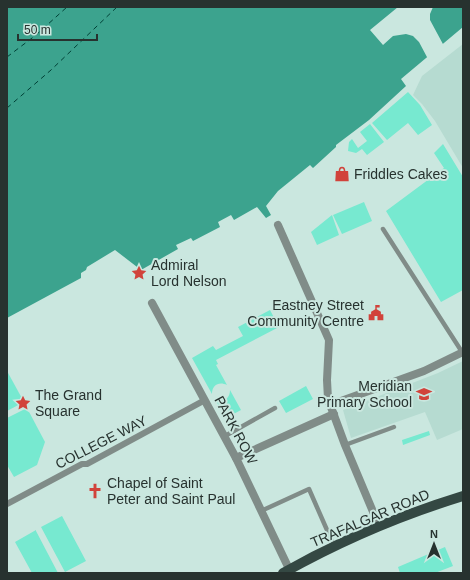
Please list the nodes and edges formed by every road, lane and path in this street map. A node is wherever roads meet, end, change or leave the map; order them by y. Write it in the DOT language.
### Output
graph roads {
  1 [pos="278,225"];
  2 [pos="383,229"];
  3 [pos="152,302"];
  4 [pos="463,352"];
  5 [pos="205,400"];
  6 [pos="330,405"];
  7 [pos="275,408"];
  8 [pos="334,414"];
  9 [pos="394,428"];
  10 [pos="225,436"];
  11 [pos="345,445"];
  12 [pos="236,458"];
  13 [pos="463,496"];
  14 [pos="7,504"];
  15 [pos="261,511"];
  16 [pos="379,526"];
  17 [pos="334,546"];
  18 [pos="288,572"];
  1 -- 6 [label="street"];
  2 -- 4 [label="lane"];
  3 -- 5 [label="street, PARK ROW"];
  4 -- 6 [label="street"];
  5 -- 10 [label="street, PARK ROW"];
  5 -- 14 [label="street, COLLEGE WAY"];
  6 -- 8 [label="street"];
  7 -- 10 [label="lane"];
  8 -- 11 [label="street"];
  8 -- 12 [label="street"];
  9 -- 11 [label="lane"];
  10 -- 12 [label="street, PARK ROW"];
  11 -- 16 [label="street"];
  12 -- 15 [label="street, PARK ROW"];
  13 -- 16 [label="main road, TRAFALGAR ROAD"];
  15 -- 17 [label="lane"];
  15 -- 18 [label="street, PARK ROW"];
  16 -- 17 [label="main road, TRAFALGAR ROAD"];
  17 -- 18 [label="main road, TRAFALGAR ROAD"];
}
